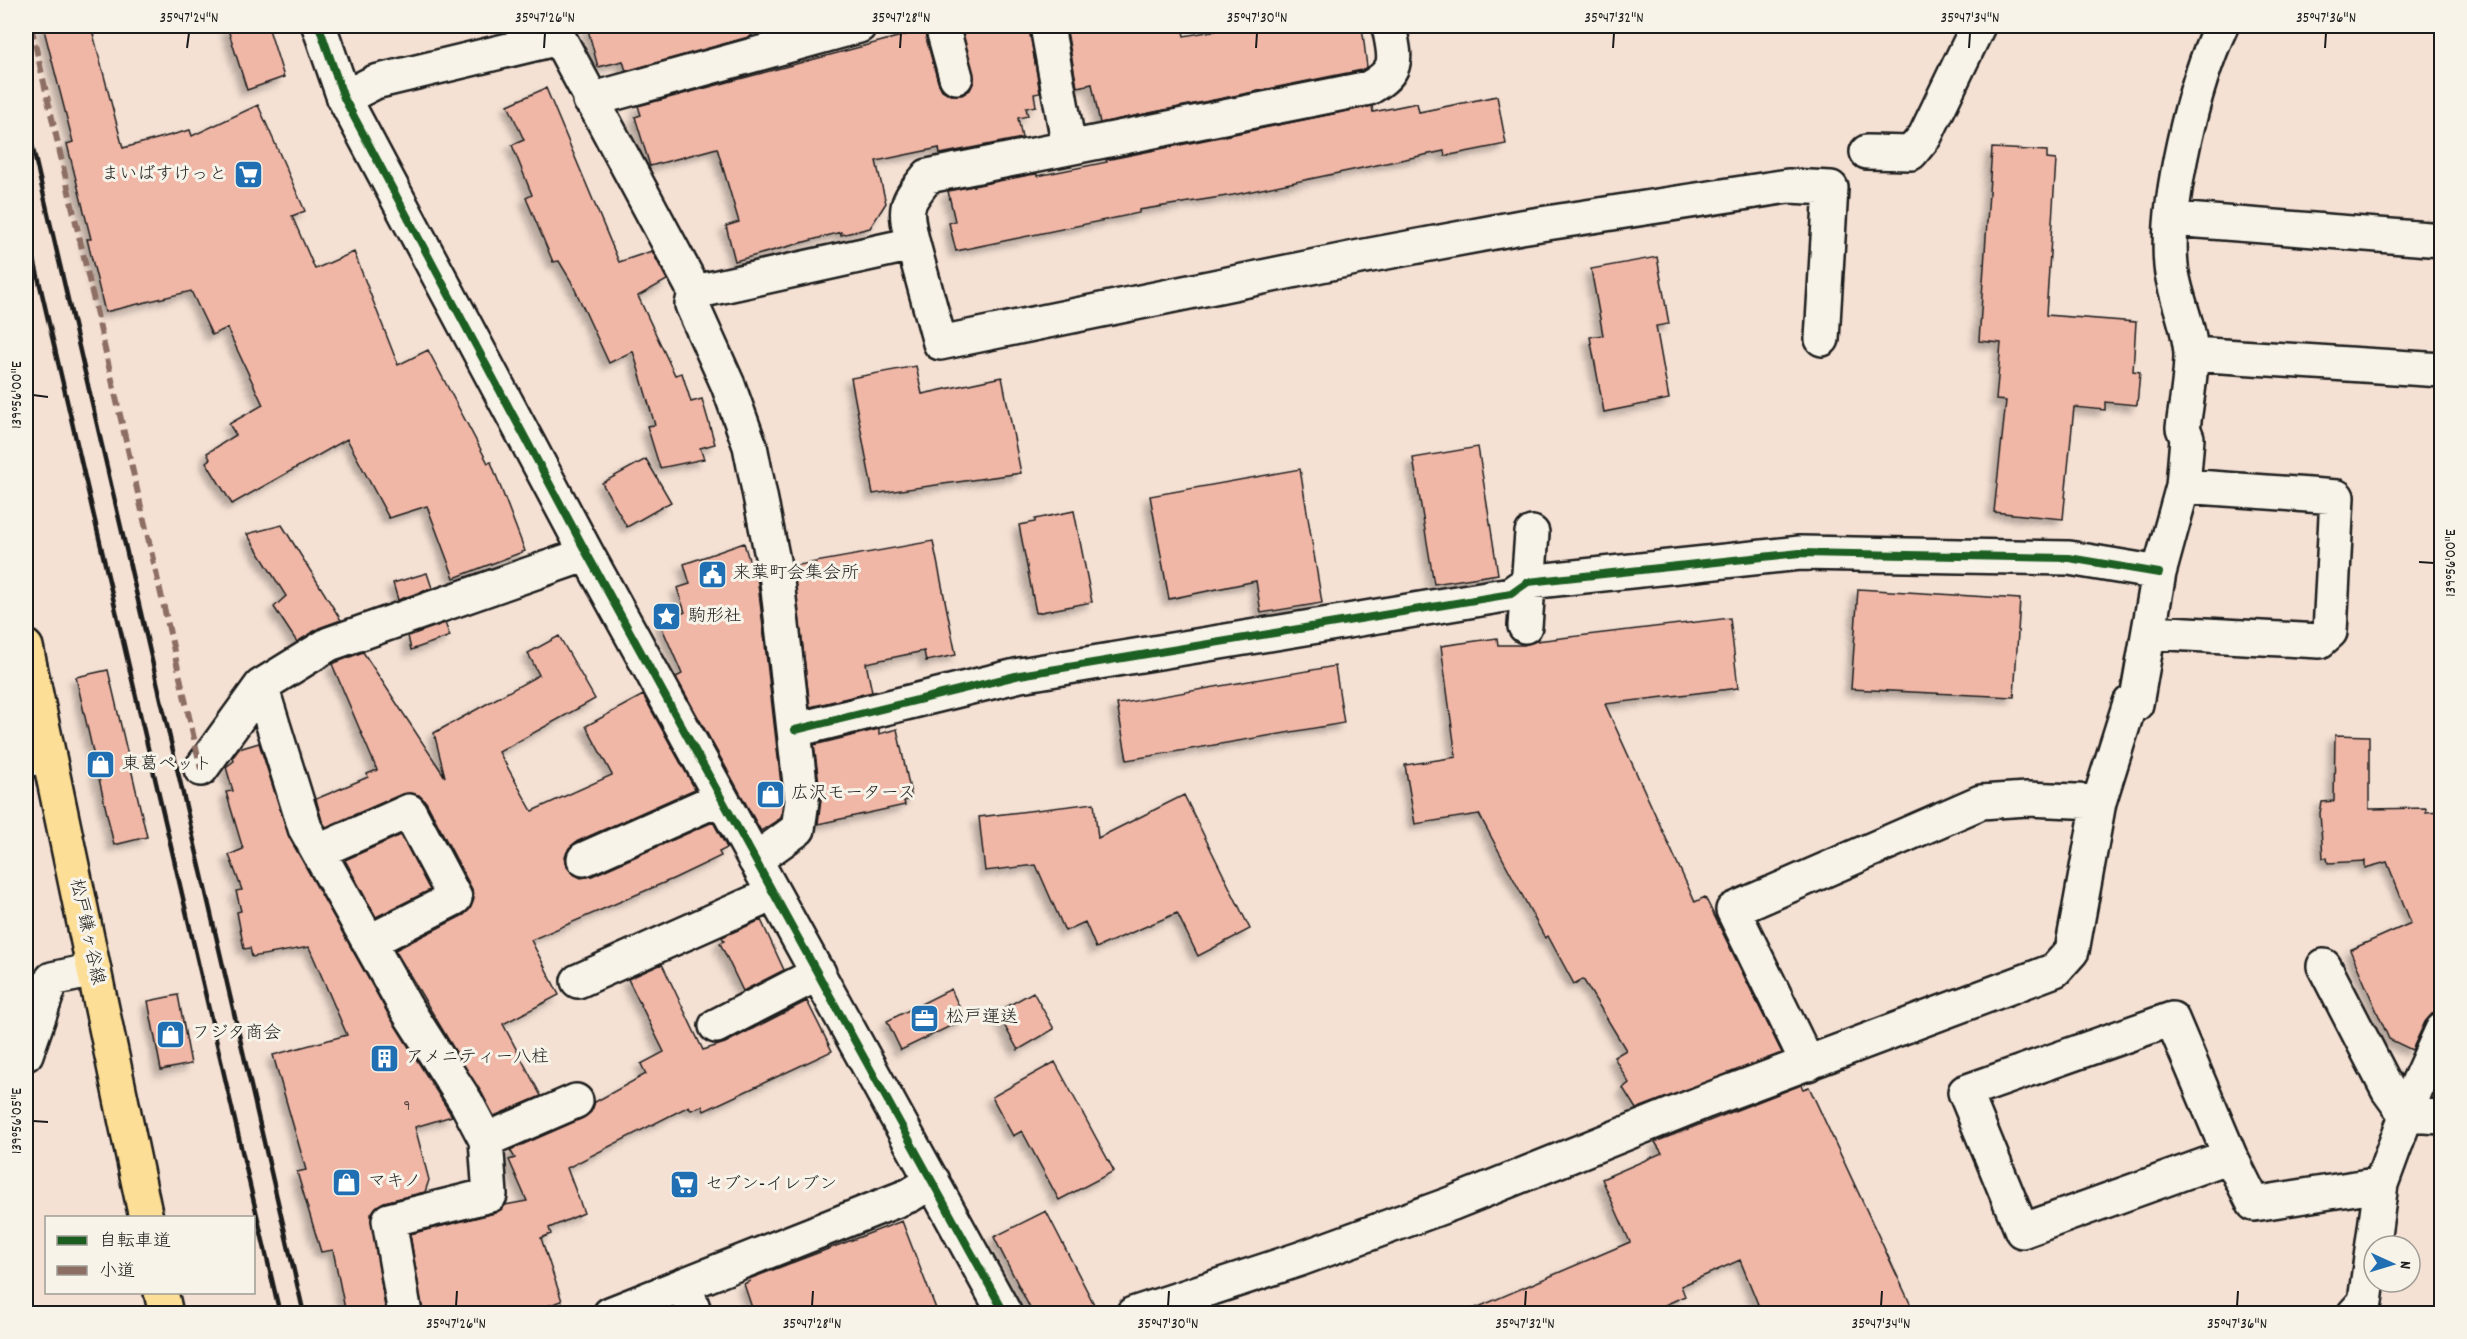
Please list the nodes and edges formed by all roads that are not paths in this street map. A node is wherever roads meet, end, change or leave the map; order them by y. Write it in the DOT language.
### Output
graph roads {
  1 [pos="318,26"];
  2 [pos="859,26"];
  3 [pos="942,26"];
  4 [pos="1047,26"];
  5 [pos="1389,26"];
  6 [pos="1978,26"];
  7 [pos="2221,26"];
  8 [pos="538,34"];
  9 [pos="956,77"];
  10 [pos="344,98"];
  11 [pos="590,100"];
  12 [pos="1070,147"];
  13 [pos="1867,152"];
  14 [pos="2173,219"];
  15 [pos="2442,240"];
  16 [pos="913,244"];
  17 [pos="695,292"];
  18 [pos="1822,339"];
  19 [pos="2191,354"];
  20 [pos="2442,370"];
  21 [pos="2183,486"];
  22 [pos="1532,533"];
  23 [pos="587,554"];
  24 [pos="2159,573"];
  25 [pos="1528,582"];
  26 [pos="1525,626"];
  27 [pos="2150,632"];
  28 [pos="26,647"];
  29 [pos="261,686"];
  30 [pos="795,730"];
  31 [pos="37,758"];
  32 [pos="201,769"];
  33 [pos="721,798"];
  34 [pos="2099,801"];
  35 [pos="319,850"];
  36 [pos="584,859"];
  37 [pos="755,860"];
  38 [pos="773,894"];
  39 [pos="369,942"];
  40 [pos="2324,966"];
  41 [pos="94,970"];
  42 [pos="819,973"];
  43 [pos="39,976"];
  44 [pos="578,981"];
  45 [pos="716,1026"];
  46 [pos="2442,1030"];
  47 [pos="26,1054"];
  48 [pos="1808,1064"];
  49 [pos="576,1101"];
  50 [pos="2406,1115"];
  51 [pos="2442,1117"];
  52 [pos="486,1140"];
  53 [pos="2230,1156"];
  54 [pos="933,1181"];
  55 [pos="2381,1184"];
  56 [pos="146,1216"];
  57 [pos="161,1294"];
  58 [pos="690,1300"];
  59 [pos="166,1314"];
  60 [pos="405,1314"];
  61 [pos="610,1314"];
  62 [pos="1005,1314"];
  63 [pos="1133,1314"];
  64 [pos="2354,1314"];
  1 -- 10 [label="street"];
  2 -- 11 [label="street"];
  3 -- 9 [label="street"];
  4 -- 12 [label="street"];
  5 -- 12 [label="street"];
  6 -- 13 [label="street"];
  7 -- 14 [label="street"];
  8 -- 10 [label="street"];
  8 -- 11 [label="street"];
  10 -- 23 [label="street"];
  11 -- 17 [label="street"];
  12 -- 16 [label="street"];
  14 -- 15 [label="street"];
  14 -- 19 [label="street"];
  16 -- 17 [label="street"];
  16 -- 18 [label="street"];
  17 -- 30 [label="street"];
  19 -- 20 [label="street"];
  19 -- 21 [label="street"];
  21 -- 24 [label="street"];
  21 -- 27 [label="street"];
  22 -- 25 [label="street"];
  23 -- 29 [label="street"];
  23 -- 33 [label="street"];
  24 -- 25 [label="street"];
  24 -- 27 [label="street"];
  25 -- 26 [label="street"];
  25 -- 30 [label="street"];
  27 -- 34 [label="street"];
  28 -- 31 [label="main road, 松戸鎌ヶ谷線"];
  29 -- 32 [label="street"];
  29 -- 35 [label="street"];
  30 -- 37 [label="street"];
  31 -- 41 [label="main road, 松戸鎌ヶ谷線"];
  33 -- 36 [label="street"];
  33 -- 37 [label="street"];
  34 -- 48 [label="street"];
  34 -- 48 [label="street"];
  35 -- 39 [label="street"];
  35 -- 39 [label="street"];
  37 -- 38 [label="street"];
  38 -- 42 [label="street"];
  38 -- 44 [label="street"];
  39 -- 52 [label="street"];
  40 -- 50 [label="street"];
  41 -- 43 [label="street"];
  41 -- 56 [label="main road, 松戸鎌ヶ谷線"];
  42 -- 45 [label="street"];
  42 -- 54 [label="street"];
  43 -- 47 [label="street"];
  46 -- 50 [label="street"];
  48 -- 63 [label="street"];
  49 -- 52 [label="street"];
  50 -- 51 [label="street"];
  50 -- 55 [label="street"];
  52 -- 60 [label="street"];
  53 -- 53 [label="street"];
  53 -- 55 [label="street"];
  54 -- 58 [label="street"];
  54 -- 62 [label="street"];
  55 -- 64 [label="street"];
  57 -- 59 [label="main road"];
  58 -- 61 [label="street"];
}
